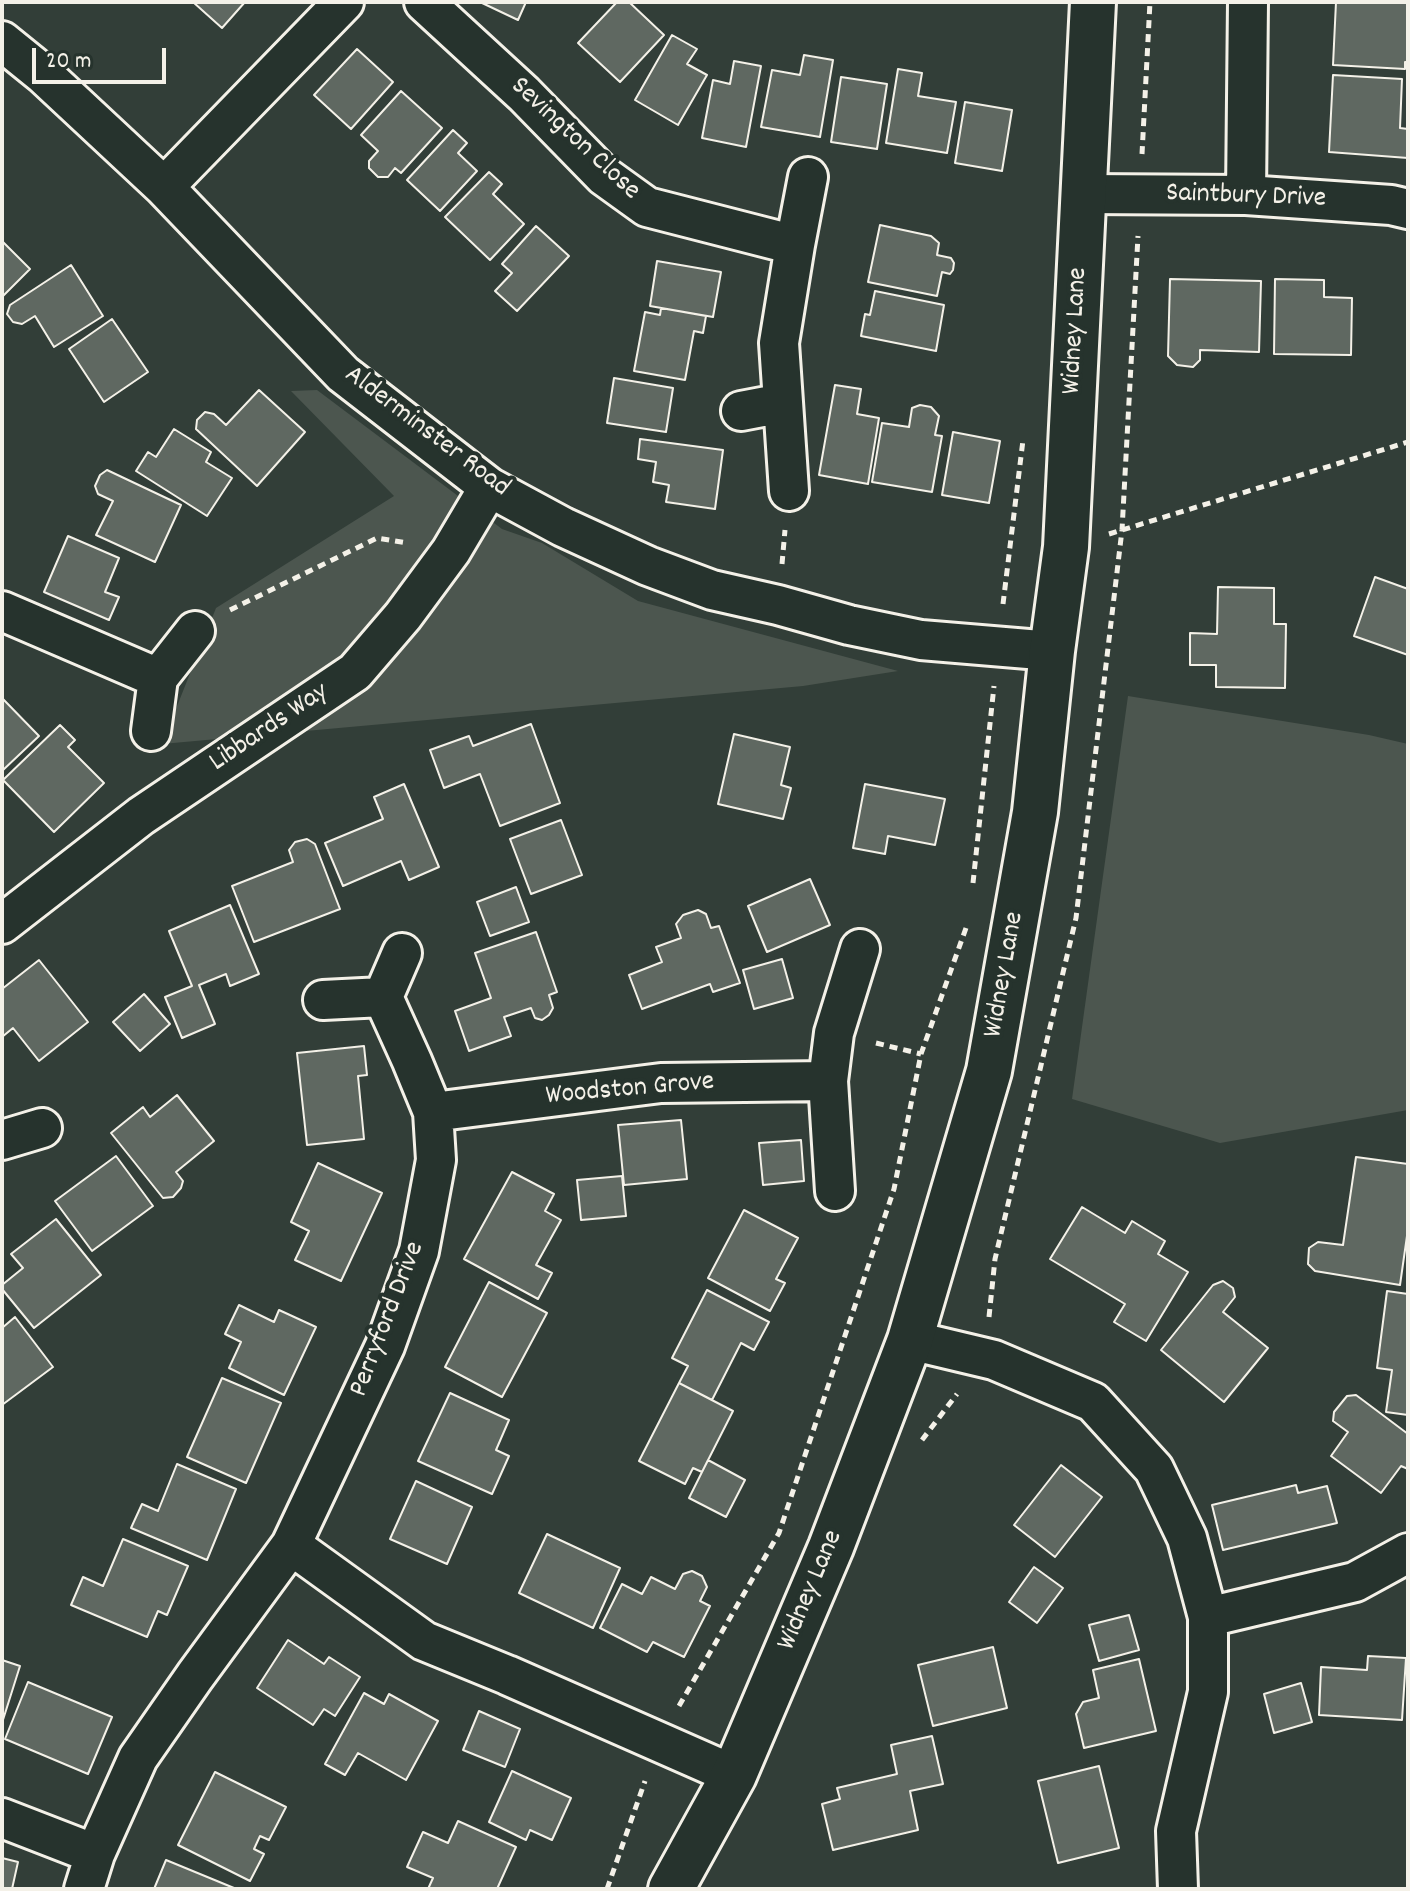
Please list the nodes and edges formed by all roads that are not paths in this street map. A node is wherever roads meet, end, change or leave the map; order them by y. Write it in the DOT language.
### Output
graph roads {
  1 [pos="344,2"];
  2 [pos="424,2"];
  3 [pos="1093,2"];
  4 [pos="1248,2"];
  5 [pos="2,41"];
  6 [pos="808,177"];
  7 [pos="164,187"];
  8 [pos="1084,194"];
  9 [pos="1246,195"];
  10 [pos="1408,209"];
  11 [pos="795,245"];
  12 [pos="783,403"];
  13 [pos="741,411"];
  14 [pos="489,487"];
  15 [pos="789,491"];
  16 [pos="2,611"];
  17 [pos="195,631"];
  18 [pos="1052,651"];
  19 [pos="158,678"];
  20 [pos="151,731"];
  21 [pos="2,924"];
  22 [pos="860,949"];
  23 [pos="402,953"];
  24 [pos="383,997"];
  25 [pos="323,1000"];
  26 [pos="828,1081"];
  27 [pos="433,1112"];
  28 [pos="42,1128"];
  29 [pos="2,1140"];
  30 [pos="835,1191"];
  31 [pos="910,1340"];
  32 [pos="291,1545"];
  33 [pos="1408,1553"];
  34 [pos="1208,1617"];
  35 [pos="734,1775"];
  36 [pos="2,1818"];
  37 [pos="90,1871"];
  38 [pos="671,1889"];
  39 [pos="1178,1889"];
  1 -- 7 [label="street"];
  2 -- 11 [label="street, Sevington Close"];
  3 -- 8 [label="street, Widney Lane"];
  4 -- 9 [label="street"];
  5 -- 7 [label="street, Alderminster Road"];
  6 -- 11 [label="street"];
  7 -- 14 [label="street, Alderminster Road"];
  8 -- 9 [label="street, Saintbury Drive"];
  8 -- 18 [label="street, Widney Lane"];
  9 -- 10 [label="street, Saintbury Drive"];
  11 -- 12 [label="street"];
  12 -- 13 [label="street"];
  12 -- 15 [label="street"];
  14 -- 18 [label="street, Alderminster Road"];
  14 -- 21 [label="street, Libbards Way"];
  16 -- 19 [label="street"];
  17 -- 19 [label="street"];
  18 -- 31 [label="street, Widney Lane"];
  19 -- 20 [label="street"];
  22 -- 26 [label="street"];
  23 -- 24 [label="street"];
  24 -- 25 [label="street"];
  24 -- 27 [label="street, Perryford Drive"];
  26 -- 27 [label="street, Woodston Grove"];
  26 -- 30 [label="street"];
  27 -- 32 [label="street, Perryford Drive"];
  28 -- 29 [label="street"];
  31 -- 34 [label="street"];
  31 -- 35 [label="street, Widney Lane"];
  32 -- 35 [label="street"];
  32 -- 37 [label="street, Perryford Drive"];
  33 -- 34 [label="street"];
  34 -- 39 [label="street"];
  35 -- 38 [label="street, Widney Lane"];
  36 -- 37 [label="street"];
}
